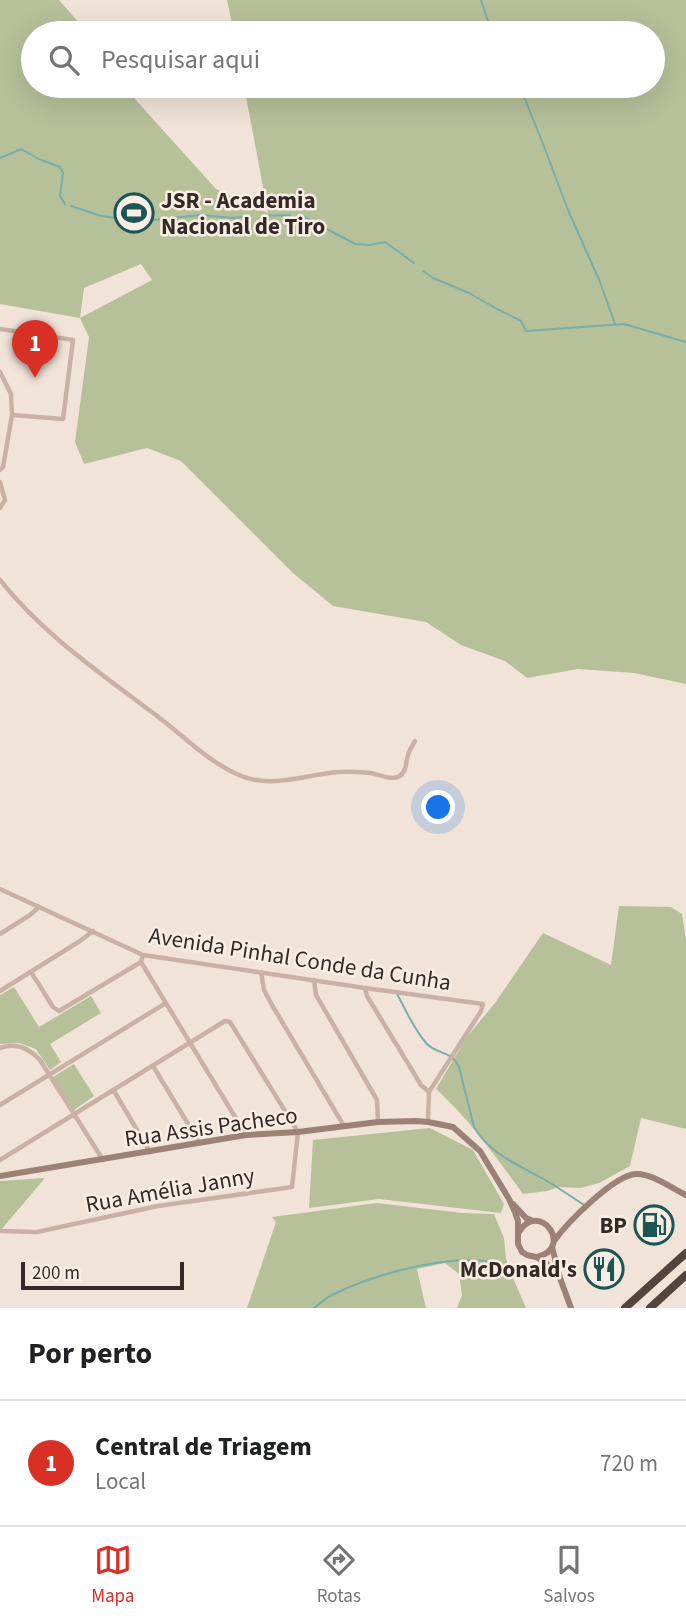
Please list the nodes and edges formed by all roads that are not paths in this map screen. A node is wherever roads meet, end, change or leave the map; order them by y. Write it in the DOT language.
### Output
graph roads {
  1 [pos="0,329"];
  2 [pos="0,372"];
  3 [pos="12,415"];
  4 [pos="0,470"];
  5 [pos="0,482"];
  6 [pos="0,508"];
  7 [pos="0,580"];
  8 [pos="415,741"];
  9 [pos="0,889"];
  10 [pos="39,907"];
  11 [pos="93,931"];
  12 [pos="0,934"];
  13 [pos="143,954"];
  14 [pos="141,962"];
  15 [pos="31,972"];
  16 [pos="261,972"];
  17 [pos="314,980"];
  18 [pos="365,988"];
  19 [pos="0,990"];
  20 [pos="166,1003"];
  21 [pos="190,1042"];
  22 [pos="0,1048"];
  23 [pos="153,1066"];
  24 [pos="50,1075"];
  25 [pos="114,1091"];
  26 [pos="429,1092"];
  27 [pos="0,1105"];
  28 [pos="72,1114"];
  29 [pos="378,1122"];
  30 [pos="428,1122"];
  31 [pos="345,1127"];
  32 [pos="298,1132"];
  33 [pos="246,1135"];
  34 [pos="199,1142"];
  35 [pos="150,1152"];
  36 [pos="0,1160"];
  37 [pos="103,1160"];
  38 [pos="0,1176"];
  39 [pos="686,1195"];
  40 [pos="509,1199"];
  41 [pos="572,1220"];
  42 [pos="533,1221"];
  43 [pos="549,1227"];
  44 [pos="0,1231"];
  45 [pos="518,1234"];
  46 [pos="553,1244"];
  47 [pos="686,1253"];
  48 [pos="536,1257"];
  49 [pos="686,1275"];
  50 [pos="560,1278"];
  51 [pos="571,1308"];
  52 [pos="625,1308"];
  53 [pos="650,1308"];
  1 -- 3 [label="street"];
  2 -- 3 [label="street"];
  3 -- 4 [label="street"];
  5 -- 6 [label="street"];
  7 -- 8 [label="street"];
  9 -- 10 [label="street, Avenida Pinhal Conde da Cunha"];
  10 -- 11 [label="street, Avenida Pinhal Conde da Cunha"];
  10 -- 12 [label="street"];
  11 -- 13 [label="street, Avenida Pinhal Conde da Cunha"];
  11 -- 15 [label="street"];
  13 -- 14 [label="street"];
  13 -- 16 [label="street, Avenida Pinhal Conde da Cunha"];
  14 -- 15 [label="street"];
  14 -- 20 [label="street"];
  15 -- 19 [label="street"];
  16 -- 17 [label="street, Avenida Pinhal Conde da Cunha"];
  16 -- 31 [label="street"];
  17 -- 18 [label="street, Avenida Pinhal Conde da Cunha"];
  17 -- 29 [label="street"];
  18 -- 26 [label="street"];
  18 -- 26 [label="street, Avenida Pinhal Conde da Cunha"];
  20 -- 21 [label="street"];
  20 -- 24 [label="street"];
  21 -- 23 [label="street"];
  21 -- 32 [label="street"];
  21 -- 33 [label="street"];
  22 -- 24 [label="street"];
  23 -- 25 [label="street"];
  23 -- 34 [label="street"];
  24 -- 27 [label="street"];
  24 -- 28 [label="street"];
  25 -- 28 [label="street"];
  25 -- 35 [label="street"];
  26 -- 30 [label="street"];
  28 -- 36 [label="street"];
  28 -- 37 [label="street"];
  29 -- 30 [label="street, Rua Assis Pacheco"];
  29 -- 31 [label="street, Rua Assis Pacheco"];
  30 -- 40 [label="street, Rua Assis Pacheco"];
  31 -- 32 [label="street, Rua Assis Pacheco"];
  32 -- 33 [label="street, Rua Assis Pacheco"];
  32 -- 44 [label="street, Rua Amélia Janny"];
  33 -- 34 [label="street, Rua Assis Pacheco"];
  34 -- 35 [label="street, Rua Assis Pacheco"];
  35 -- 37 [label="street, Rua Assis Pacheco"];
  37 -- 38 [label="street, Rua Assis Pacheco"];
  39 -- 41 [label="street"];
  40 -- 42 [label="street"];
  40 -- 45 [label="street"];
  41 -- 43 [label="street"];
  41 -- 46 [label="street"];
  42 -- 43 [label="street"];
  42 -- 45 [label="street"];
  43 -- 46 [label="street"];
  45 -- 48 [label="street"];
  46 -- 48 [label="street"];
  46 -- 50 [label="street"];
  47 -- 52 [label="highway"];
  48 -- 50 [label="street"];
  49 -- 53 [label="highway"];
  50 -- 51 [label="street"];
}
